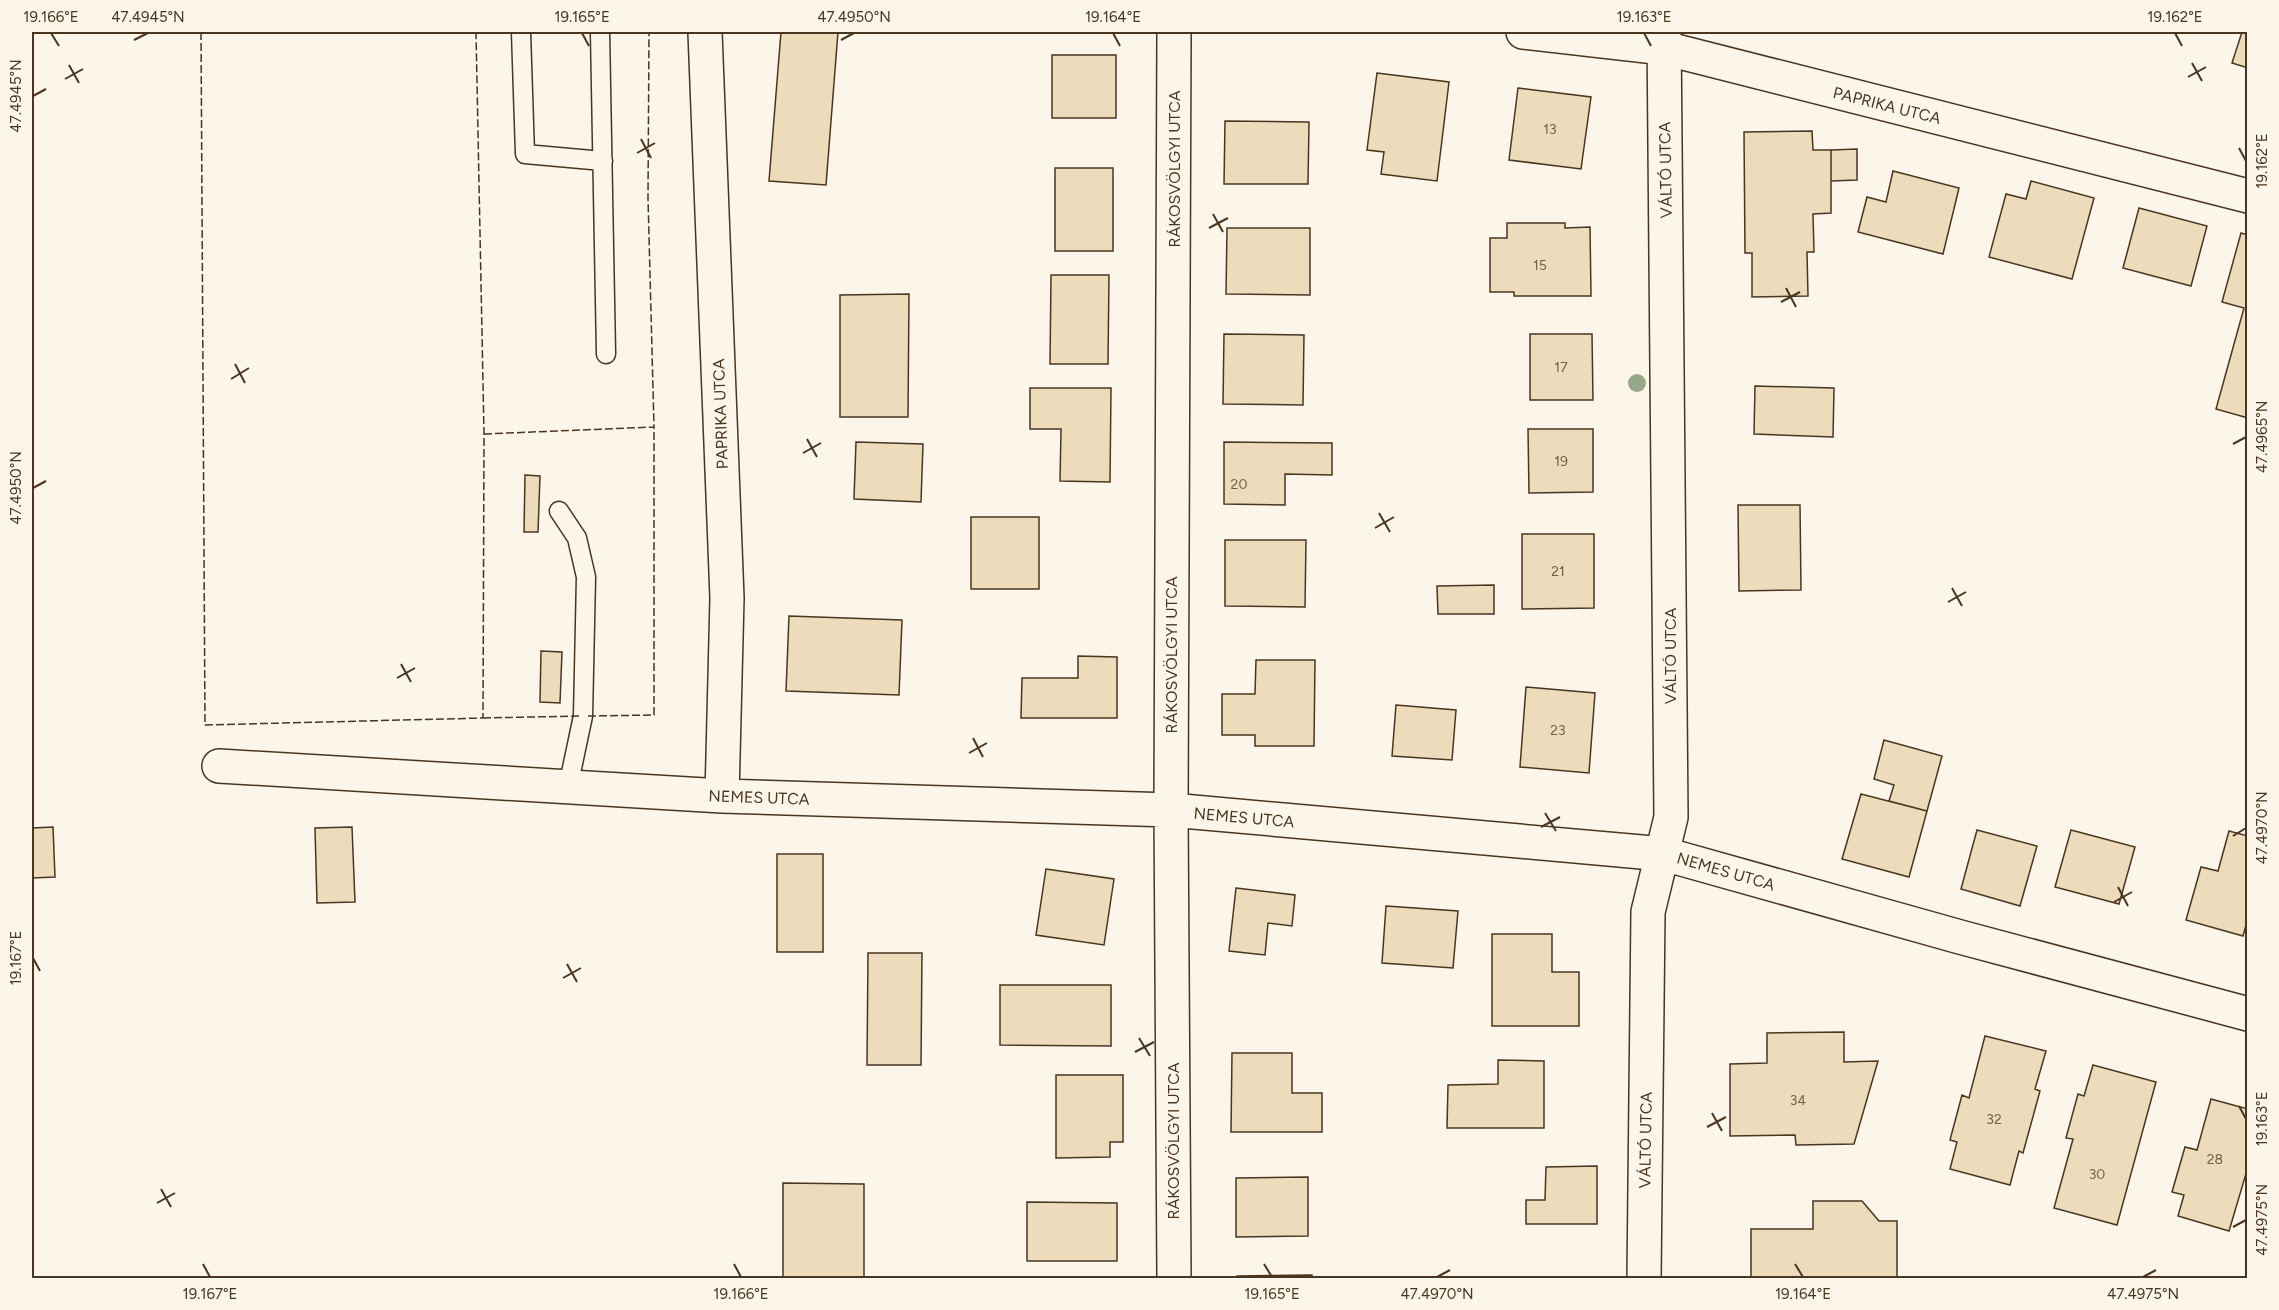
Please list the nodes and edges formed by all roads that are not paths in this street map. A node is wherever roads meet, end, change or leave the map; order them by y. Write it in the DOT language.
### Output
graph roads {
  1 [pos="522,32"];
  2 [pos="600,32"];
  3 [pos="705,32"];
  4 [pos="1174,32"];
  5 [pos="1523,32"];
  6 [pos="1664,40"];
  7 [pos="603,161"];
  8 [pos="2247,196"];
  9 [pos="606,354"];
  10 [pos="559,511"];
  11 [pos="219,766"];
  12 [pos="568,787"];
  13 [pos="722,796"];
  14 [pos="1171,810"];
  15 [pos="1664,854"];
  16 [pos="2247,1014"];
  17 [pos="1174,1278"];
  18 [pos="1644,1278"];
  1 -- 7 [label="lane"];
  2 -- 7 [label="lane"];
  3 -- 13 [label="street, PAPRIKA UTCA"];
  4 -- 14 [label="street, RÁKOSVÖLGYI UTCA"];
  5 -- 6 [label="street, PAPRIKA UTCA"];
  6 -- 8 [label="street, PAPRIKA UTCA"];
  6 -- 15 [label="street, VÁLTÓ UTCA"];
  7 -- 9 [label="lane"];
  10 -- 12 [label="lane"];
  11 -- 12 [label="street, NEMES UTCA"];
  12 -- 13 [label="street, NEMES UTCA"];
  13 -- 14 [label="street, NEMES UTCA"];
  14 -- 15 [label="street, NEMES UTCA"];
  14 -- 17 [label="street, RÁKOSVÖLGYI UTCA"];
  15 -- 16 [label="street, NEMES UTCA"];
  15 -- 18 [label="street, VÁLTÓ UTCA"];
}
